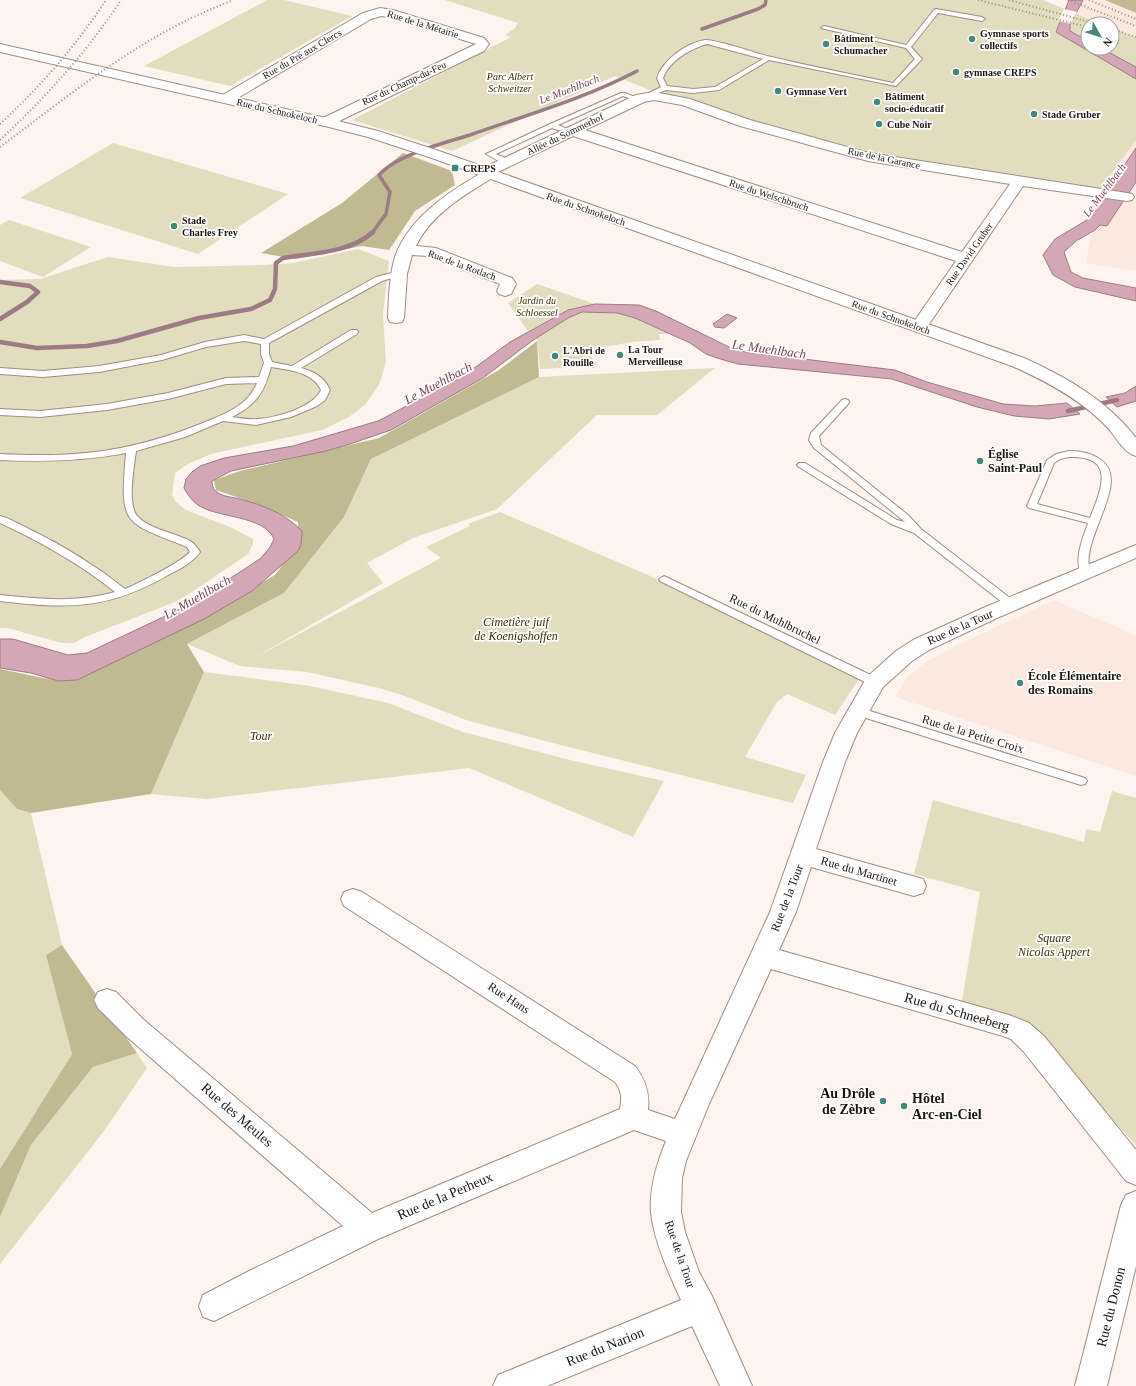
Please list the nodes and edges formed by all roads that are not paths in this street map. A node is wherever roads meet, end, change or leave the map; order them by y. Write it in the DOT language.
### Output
graph roads {
  1 [pos="380,12"];
  2 [pos="982,19"];
  3 [pos="824,28"];
  4 [pos="487,40"];
  5 [pos="908,47"];
  6 [pos="0,48"];
  7 [pos="768,58"];
  8 [pos="665,88"];
  9 [pos="641,98"];
  10 [pos="226,99"];
  11 [pos="326,122"];
  12 [pos="552,125"];
  13 [pos="571,131"];
  14 [pos="507,162"];
  15 [pos="487,174"];
  16 [pos="1019,181"];
  17 [pos="1127,197"];
  18 [pos="406,250"];
  19 [pos="966,259"];
  20 [pos="399,273"];
  21 [pos="505,291"];
  22 [pos="396,318"];
  23 [pos="919,326"];
  24 [pos="354,332"];
  25 [pos="265,342"];
  26 [pos="268,364"];
  27 [pos="294,368"];
  28 [pos="0,371"];
  29 [pos="262,380"];
  30 [pos="845,402"];
  31 [pos="0,412"];
  32 [pos="222,418"];
  33 [pos="1136,450"];
  34 [pos="131,451"];
  35 [pos="0,458"];
  36 [pos="802,465"];
  37 [pos="0,519"];
  38 [pos="1094,522"];
  39 [pos="918,531"];
  40 [pos="1136,551"];
  41 [pos="1085,572"];
  42 [pos="664,579"];
  43 [pos="123,593"];
  44 [pos="0,598"];
  45 [pos="1011,604"];
  46 [pos="875,682"];
  47 [pos="857,712"];
  48 [pos="1081,782"];
  49 [pos="803,855"];
  50 [pos="914,886"];
  51 [pos="353,898"];
  52 [pos="764,956"];
  53 [pos="107,1000"];
  54 [pos="633,1117"];
  55 [pos="682,1134"];
  56 [pos="1136,1172"];
  57 [pos="1136,1205"];
  58 [pos="368,1229"];
  59 [pos="214,1306"];
  60 [pos="701,1308"];
  61 [pos="509,1386"];
  62 [pos="736,1386"];
  63 [pos="1091,1386"];
  1 -- 4 [label="street, Rue de la Métairie"];
  1 -- 10 [label="street, Rue du Pré aux Clercs"];
  2 -- 5 [label="lane"];
  3 -- 5 [label="lane"];
  4 -- 11 [label="street, Rue du Champ-du-Feu"];
  5 -- 7 [label="lane"];
  6 -- 10 [label="street, Rue du Schnokeloch"];
  7 -- 8 [label="lane"];
  7 -- 8 [label="lane"];
  8 -- 9 [label="lane"];
  9 -- 12 [label="lane"];
  9 -- 13 [label="street, Allée du Sommerhof"];
  9 -- 16 [label="street, Rue de la Garance"];
  10 -- 11 [label="street, Rue du Schnokeloch"];
  11 -- 15 [label="street, Rue du Schnokeloch"];
  12 -- 13 [label="lane"];
  12 -- 14 [label="lane"];
  13 -- 14 [label="street, Allée du Sommerhof"];
  13 -- 19 [label="street, Rue du Welschbruch"];
  14 -- 15 [label="street, Allée du Sommerhof"];
  15 -- 18 [label="street, Allée du Sommerhof"];
  15 -- 23 [label="street, Rue du Schnokeloch"];
  16 -- 17 [label="street, Rue de la Garance"];
  16 -- 19 [label="street, Rue David Gruber"];
  18 -- 20 [label="street, Allée du Sommerhof"];
  18 -- 21 [label="street, Rue de la Rotlach"];
  19 -- 23 [label="street, Rue David Gruber"];
  20 -- 22 [label="street, Allée du Sommerhof"];
  20 -- 25 [label="lane"];
  23 -- 33 [label="street, Rue du Schnokeloch"];
  24 -- 27 [label="lane"];
  25 -- 26 [label="lane"];
  25 -- 28 [label="lane"];
  26 -- 27 [label="lane"];
  26 -- 29 [label="lane"];
  27 -- 32 [label="lane"];
  29 -- 31 [label="lane"];
  29 -- 32 [label="lane"];
  30 -- 39 [label="lane"];
  32 -- 34 [label="lane"];
  34 -- 35 [label="lane"];
  34 -- 43 [label="lane"];
  36 -- 39 [label="lane"];
  37 -- 43 [label="lane"];
  38 -- 38 [label="lane"];
  38 -- 41 [label="lane"];
  39 -- 45 [label="lane"];
  40 -- 41 [label="street, Rue de la Tour"];
  41 -- 45 [label="street, Rue de la Tour"];
  42 -- 46 [label="lane, Rue du Muhlbruchel"];
  43 -- 44 [label="lane"];
  45 -- 46 [label="street, Rue de la Tour"];
  46 -- 47 [label="street, Rue de la Tour"];
  47 -- 48 [label="lane, Rue de la Petite Croix"];
  47 -- 49 [label="street, Rue de la Tour"];
  49 -- 50 [label="street, Rue du Martinet"];
  49 -- 52 [label="street, Rue de la Tour"];
  51 -- 54 [label="street, Rue Hans"];
  52 -- 55 [label="street, Rue de la Tour"];
  52 -- 56 [label="street, Rue du Schneeberg"];
  53 -- 58 [label="street, Rue des Meules"];
  54 -- 55 [label="street"];
  54 -- 58 [label="street, Rue de la Perheux"];
  55 -- 60 [label="street, Rue de la Tour"];
  57 -- 63 [label="street, Rue du Donon"];
  58 -- 59 [label="street, Rue de la Perheux"];
  60 -- 61 [label="street, Rue du Narion"];
  60 -- 62 [label="street, Rue de la Tour"];
}
